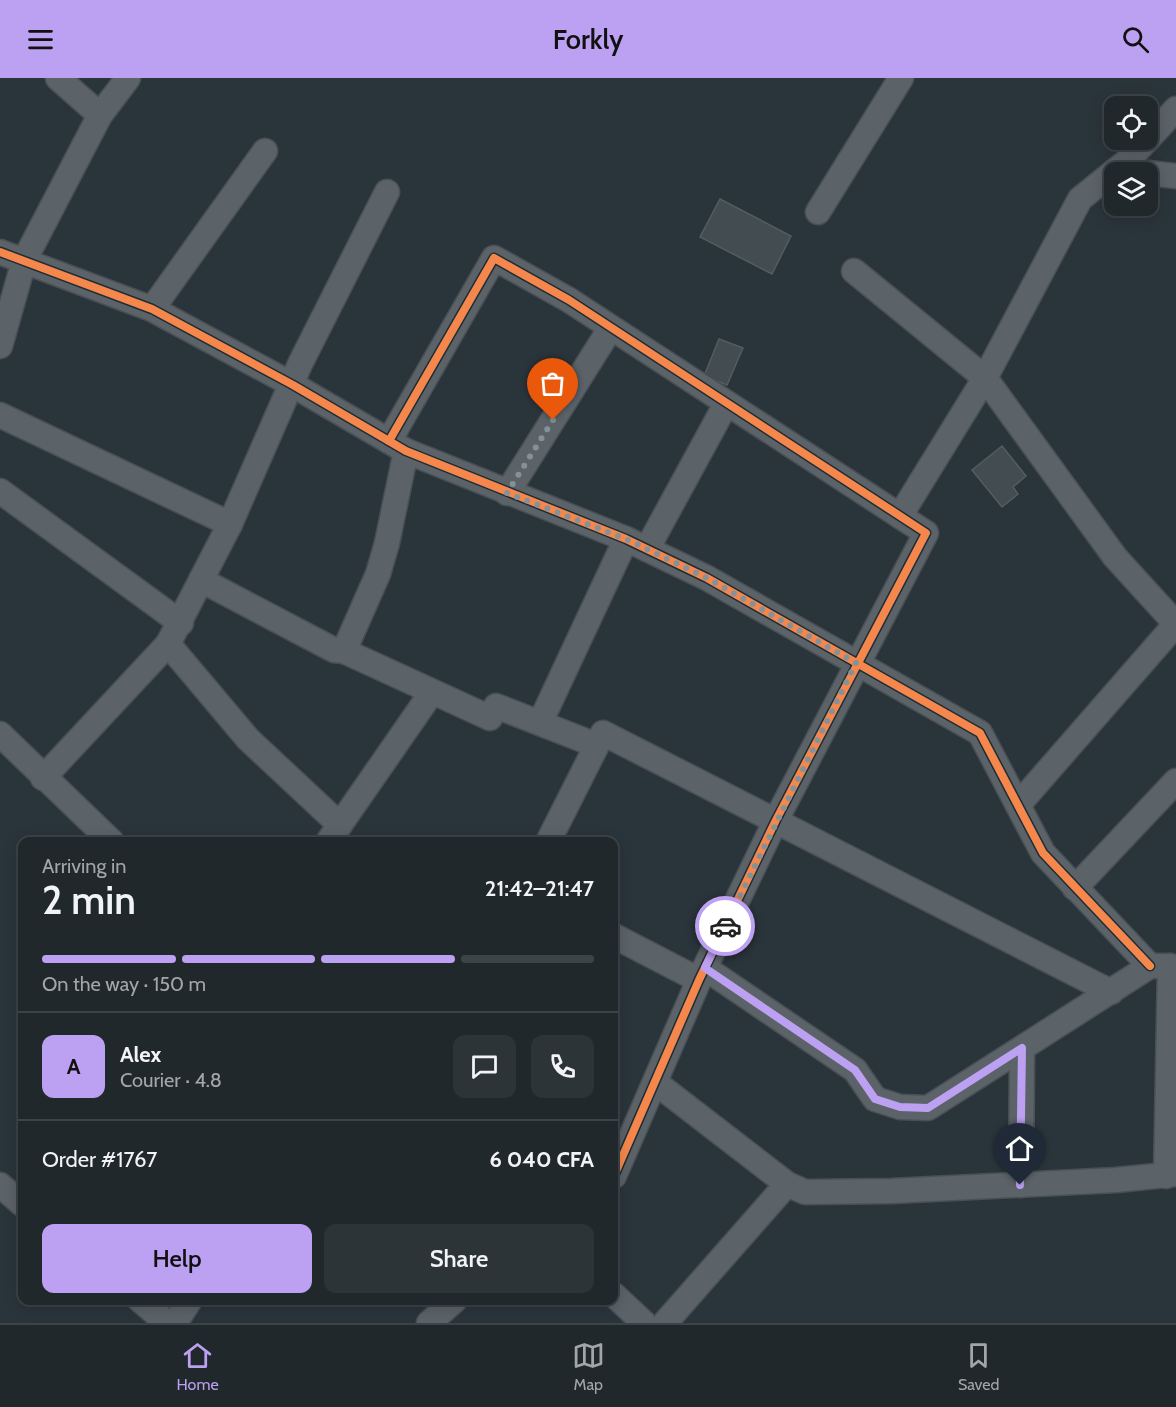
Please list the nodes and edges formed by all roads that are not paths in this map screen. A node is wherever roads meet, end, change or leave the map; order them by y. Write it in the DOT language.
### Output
graph roads {
  1 [pos="58,78"];
  2 [pos="128,78"];
  3 [pos="901,78"];
  4 [pos="1176,109"];
  5 [pos="100,115"];
  6 [pos="1158,128"];
  7 [pos="265,151"];
  8 [pos="1158,172"];
  9 [pos="1176,176"];
  10 [pos="1104,187"];
  11 [pos="387,192"];
  12 [pos="818,212"];
  13 [pos="0,252"];
  14 [pos="24,261"];
  15 [pos="854,271"];
  16 [pos="152,309"];
  17 [pos="610,329"];
  18 [pos="0,346"];
  19 [pos="985,378"];
  20 [pos="293,385"];
  21 [pos="726,404"];
  22 [pos="0,415"];
  23 [pos="397,446"];
  24 [pos="0,491"];
  25 [pos="507,493"];
  26 [pos="900,516"];
  27 [pos="230,524"];
  28 [pos="637,544"];
  29 [pos="201,580"];
  30 [pos="181,623"];
  31 [pos="1176,624"];
  32 [pos="168,644"];
  33 [pos="344,651"];
  34 [pos="856,663"];
  35 [pos="432,692"];
  36 [pos="540,723"];
  37 [pos="0,734"];
  38 [pos="596,745"];
  39 [pos="43,778"];
  40 [pos="1170,793"];
  41 [pos="1018,805"];
  42 [pos="776,820"];
  43 [pos="335,836"];
  44 [pos="107,837"];
  45 [pos="550,837"];
  46 [pos="1075,888"];
  47 [pos="618,938"];
  48 [pos="1165,967"];
  49 [pos="702,974"];
  50 [pos="1111,992"];
  51 [pos="1022,1048"];
  52 [pos="656,1083"];
  53 [pos="618,1167"];
  54 [pos="1171,1175"];
  55 [pos="787,1184"];
  56 [pos="0,1185"];
  57 [pos="1020,1185"];
  58 [pos="18,1201"];
  59 [pos="618,1299"];
  60 [pos="146,1305"];
  61 [pos="187,1305"];
  62 [pos="167,1323"];
  63 [pos="175,1323"];
  64 [pos="644,1323"];
  65 [pos="665,1323"];
  1 -- 5 [label="street"];
  2 -- 5 [label="street"];
  3 -- 12 [label="street"];
  4 -- 6 [label="street"];
  5 -- 14 [label="street"];
  7 -- 16 [label="street"];
  8 -- 9 [label="street"];
  10 -- 19 [label="street"];
  11 -- 20 [label="street"];
  13 -- 14 [label="street"];
  14 -- 16 [label="street"];
  14 -- 18 [label="street"];
  15 -- 19 [label="street"];
  16 -- 20 [label="street"];
  17 -- 21 [label="street"];
  17 -- 23 [label="street"];
  17 -- 25 [label="street"];
  19 -- 26 [label="street"];
  19 -- 31 [label="street"];
  20 -- 23 [label="street"];
  20 -- 27 [label="street"];
  21 -- 26 [label="street"];
  21 -- 28 [label="street"];
  22 -- 27 [label="street"];
  23 -- 25 [label="street"];
  23 -- 33 [label="street"];
  24 -- 30 [label="street"];
  25 -- 28 [label="street"];
  26 -- 34 [label="street"];
  27 -- 29 [label="street"];
  28 -- 34 [label="street"];
  28 -- 36 [label="street"];
  29 -- 30 [label="street"];
  29 -- 33 [label="street"];
  30 -- 32 [label="street"];
  31 -- 41 [label="street"];
  32 -- 39 [label="street"];
  32 -- 43 [label="street"];
  33 -- 35 [label="street"];
  34 -- 41 [label="street"];
  34 -- 42 [label="street"];
  35 -- 36 [label="street"];
  35 -- 43 [label="street"];
  36 -- 38 [label="street"];
  37 -- 39 [label="street"];
  38 -- 42 [label="street"];
  38 -- 45 [label="street"];
  39 -- 44 [label="street"];
  40 -- 46 [label="street"];
  41 -- 46 [label="street"];
  42 -- 49 [label="street"];
  42 -- 50 [label="street"];
  46 -- 48 [label="street"];
  47 -- 49 [label="street"];
  48 -- 50 [label="street"];
  48 -- 54 [label="street"];
  49 -- 51 [label="street"];
  49 -- 52 [label="street"];
  50 -- 51 [label="street"];
  51 -- 57 [label="street"];
  52 -- 53 [label="street"];
  52 -- 55 [label="street"];
  54 -- 57 [label="street"];
  55 -- 57 [label="street"];
  55 -- 65 [label="street"];
  56 -- 58 [label="street"];
  59 -- 64 [label="street"];
  60 -- 62 [label="street"];
  61 -- 63 [label="street"];
}
